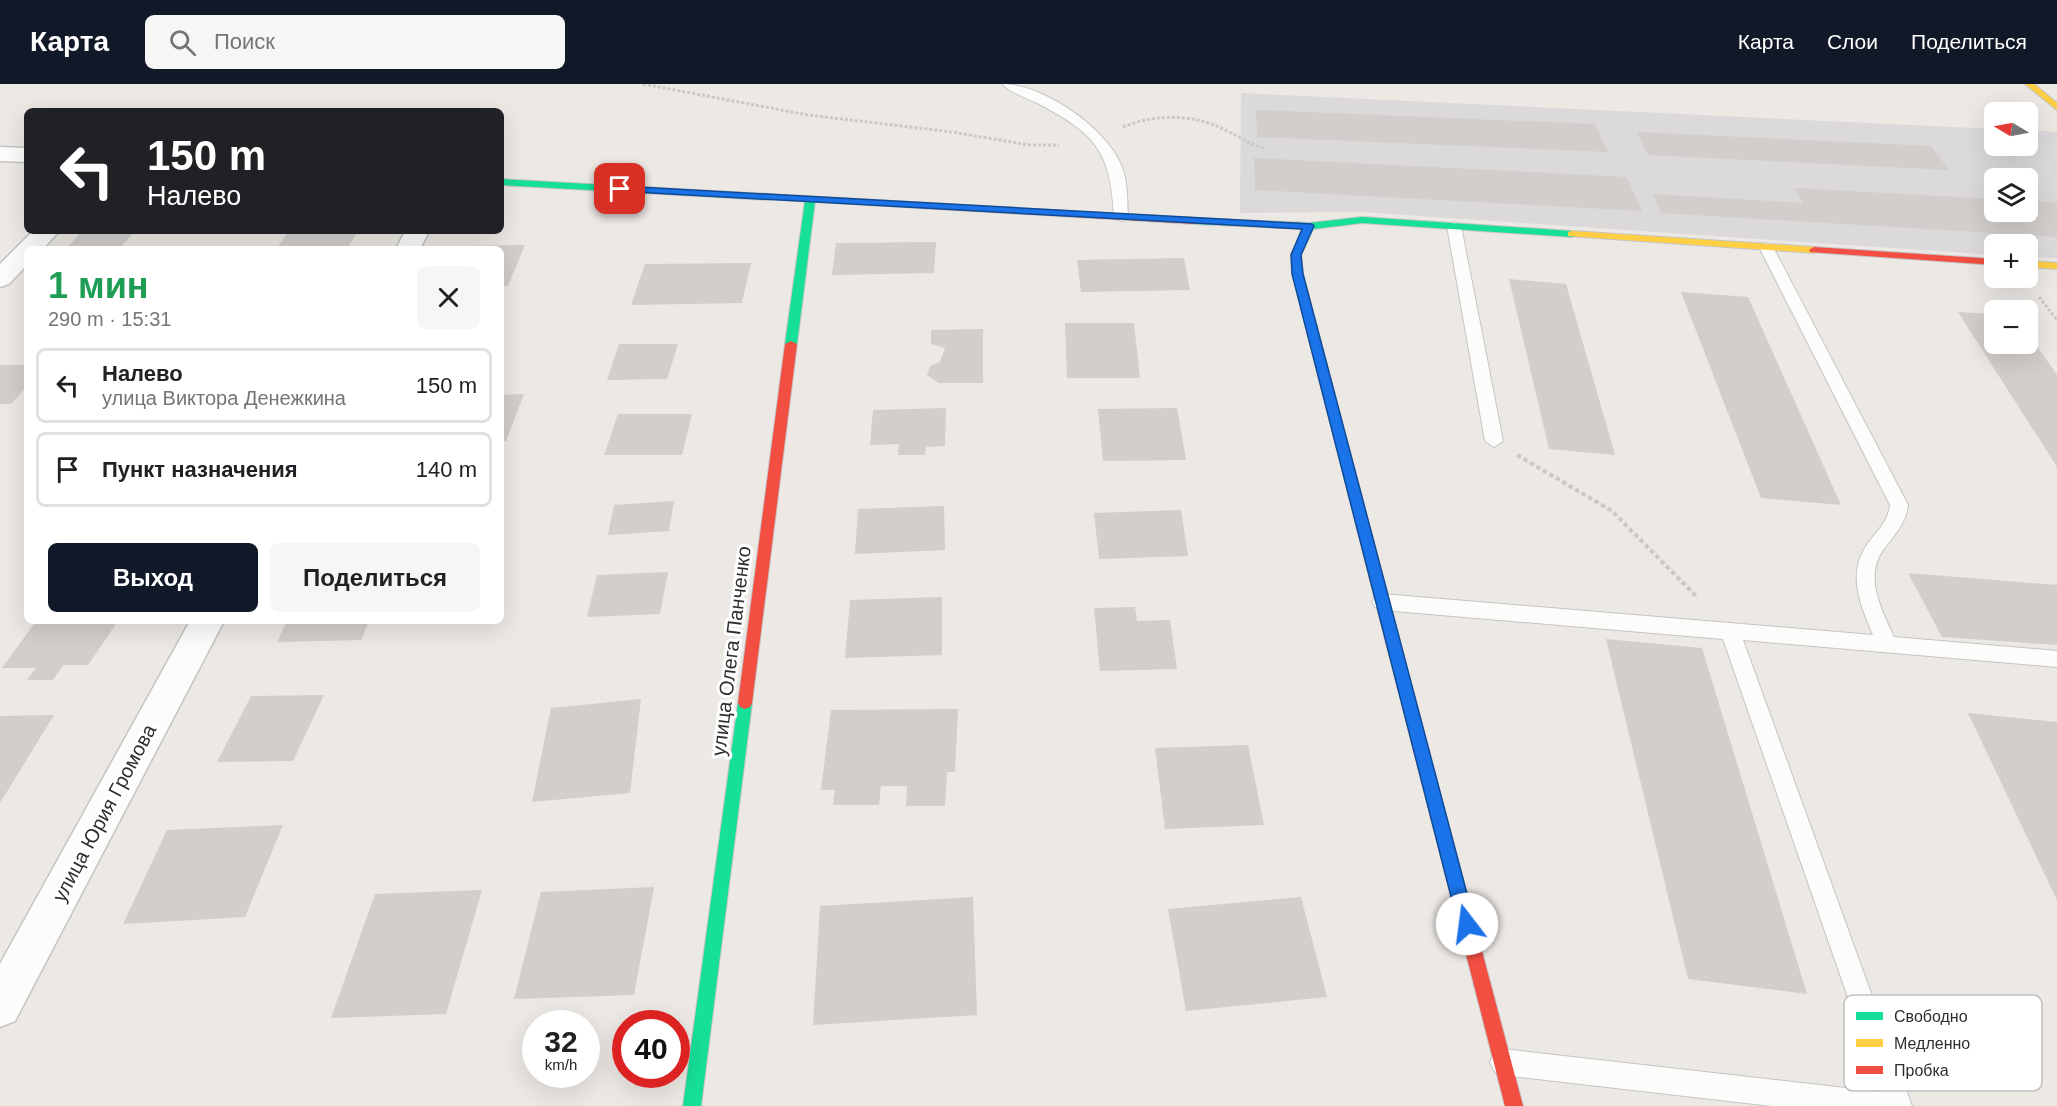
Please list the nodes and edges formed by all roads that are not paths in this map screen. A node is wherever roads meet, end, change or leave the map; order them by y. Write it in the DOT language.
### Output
graph roads {
  1 [pos="1008,84"];
  2 [pos="2028,84"];
  3 [pos="2057,107"];
  4 [pos="0,154"];
  5 [pos="24,156"];
  6 [pos="504,182"];
  7 [pos="810,201"];
  8 [pos="1121,217"];
  9 [pos="1309,226"];
  10 [pos="1454,226"];
  11 [pos="44,234"];
  12 [pos="32,246"];
  13 [pos="1766,247"];
  14 [pos="24,254"];
  15 [pos="1984,261"];
  16 [pos="2038,265"];
  17 [pos="2057,266"];
  18 [pos="0,279"];
  19 [pos="1494,441"];
  20 [pos="1382,602"];
  21 [pos="205,624"];
  22 [pos="1730,631"];
  23 [pos="1887,644"];
  24 [pos="2057,659"];
  25 [pos="1860,995"];
  26 [pos="0,1006"];
  27 [pos="1503,1062"];
  28 [pos="1894,1091"];
  29 [pos="1805,1101"];
  30 [pos="692,1106"];
  31 [pos="1514,1106"];
  32 [pos="1888,1106"];
  33 [pos="1899,1106"];
  1 -- 8 [label="lane"];
  2 -- 3 [label="street"];
  4 -- 5 [label="street"];
  6 -- 7 [label="street"];
  7 -- 8 [label="street"];
  7 -- 30 [label="street, улица Олега Панченко"];
  8 -- 9 [label="street"];
  9 -- 10 [label="street"];
  9 -- 20 [label="street"];
  10 -- 13 [label="street"];
  10 -- 19 [label="lane"];
  11 -- 12 [label="street"];
  13 -- 15 [label="street"];
  13 -- 23 [label="lane"];
  14 -- 18 [label="street"];
  16 -- 17 [label="street"];
  20 -- 22 [label="lane"];
  20 -- 27 [label="street"];
  21 -- 26 [label="street, улица Юрия Громова"];
  22 -- 23 [label="lane"];
  22 -- 25 [label="lane"];
  23 -- 24 [label="lane"];
  27 -- 29 [label="lane"];
  27 -- 31 [label="street"];
  28 -- 33 [label="lane"];
  29 -- 32 [label="lane"];
}
